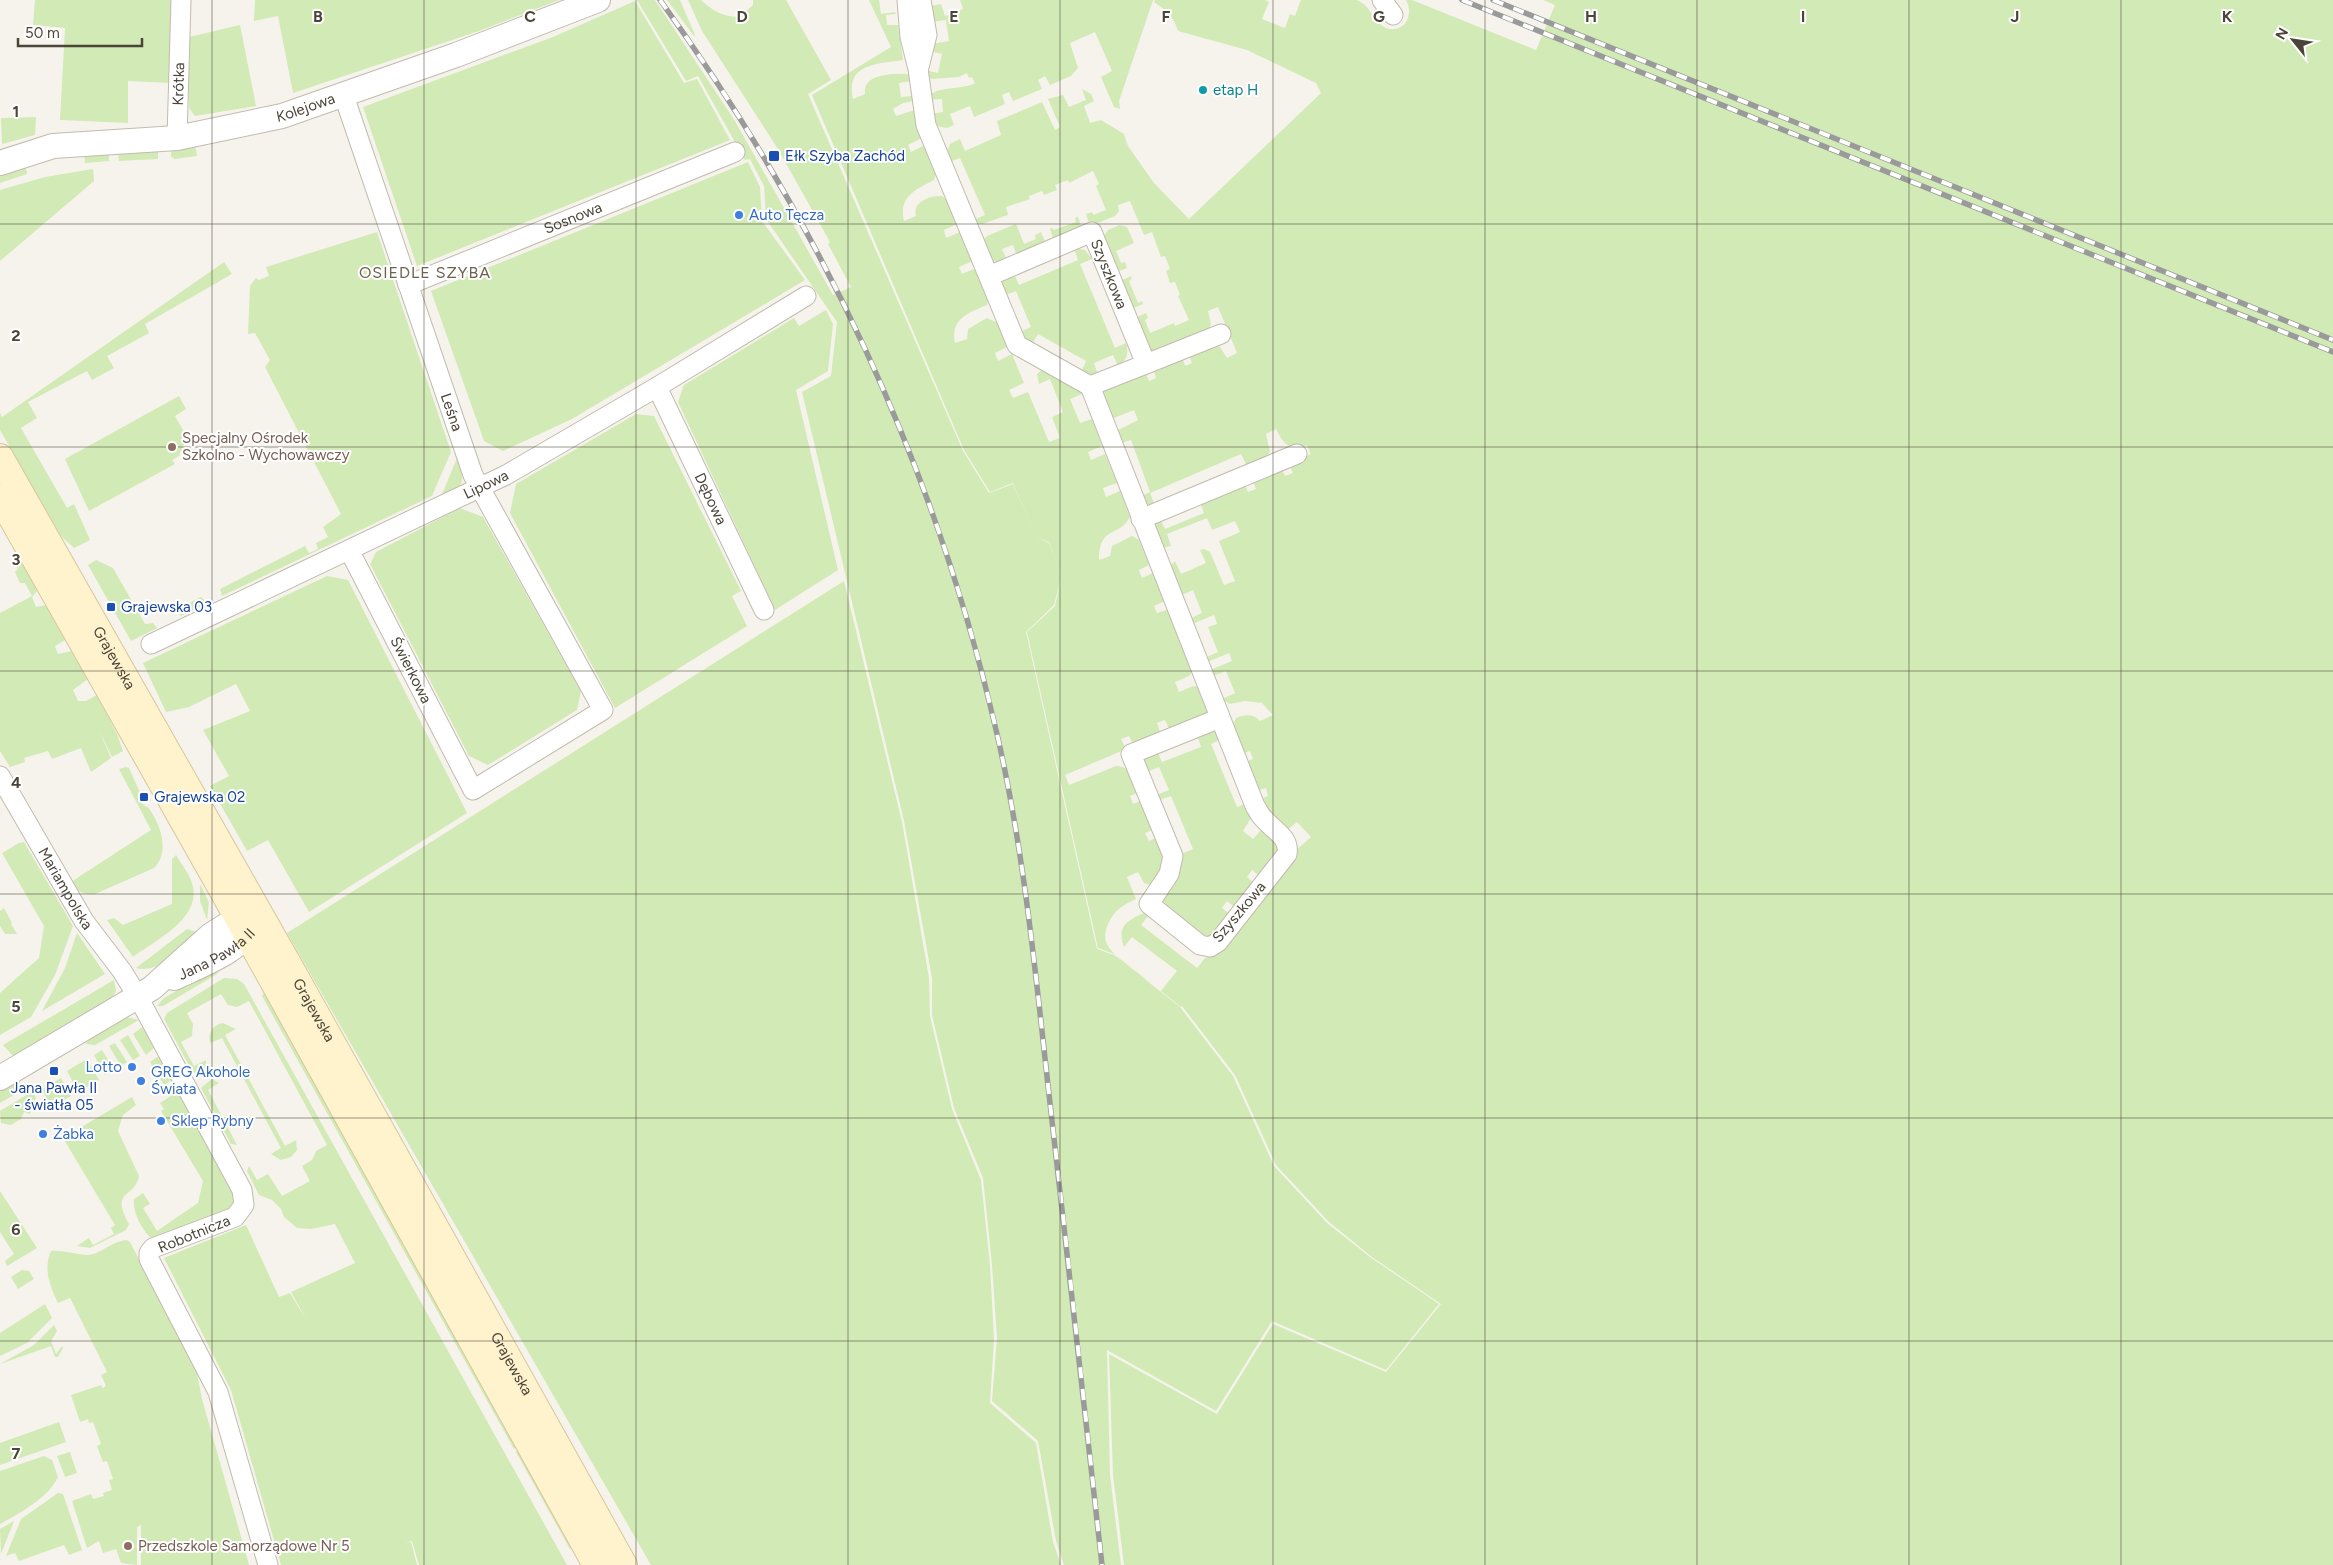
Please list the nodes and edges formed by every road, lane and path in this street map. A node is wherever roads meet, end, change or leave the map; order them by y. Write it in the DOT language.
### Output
graph roads {
  1 [pos="181,0"];
  2 [pos="598,0"];
  3 [pos="919,0"];
  4 [pos="1382,0"];
  5 [pos="1393,15"];
  6 [pos="344,96"];
  7 [pos="177,138"];
  8 [pos="735,152"];
  9 [pos="0,163"];
  10 [pos="989,276"];
  11 [pos="408,285"];
  12 [pos="806,296"];
  13 [pos="1221,334"];
  14 [pos="1146,364"];
  15 [pos="1090,386"];
  16 [pos="657,387"];
  17 [pos="1296,454"];
  18 [pos="0,457"];
  19 [pos="481,488"];
  20 [pos="0,497"];
  21 [pos="1141,519"];
  22 [pos="349,550"];
  23 [pos="764,610"];
  24 [pos="151,644"];
  25 [pos="1220,718"];
  26 [pos="0,776"];
  27 [pos="473,790"];
  28 [pos="249,924"];
  29 [pos="145,992"];
  30 [pos="0,1078"];
  31 [pos="268,1565"];
  32 [pos="596,1565"];
  33 [pos="624,1565"];
  1 -- 7 [label="street, Krótka"];
  2 -- 6 [label="street, Kolejowa"];
  3 -- 10 [label="street"];
  4 -- 5 [label="street"];
  6 -- 7 [label="street, Kolejowa"];
  6 -- 11 [label="street, Leśna"];
  7 -- 9 [label="street, Kolejowa"];
  8 -- 11 [label="street, Sosnowa"];
  10 -- 14 [label="street, Szyszkowa"];
  10 -- 15 [label="street"];
  11 -- 19 [label="street, Leśna"];
  12 -- 16 [label="street, Lipowa"];
  13 -- 14 [label="street"];
  14 -- 15 [label="street"];
  15 -- 21 [label="street, Szyszkowa"];
  16 -- 19 [label="street, Lipowa"];
  16 -- 23 [label="street, Dębowa"];
  17 -- 21 [label="street"];
  18 -- 28 [label="main road, Grajewska"];
  19 -- 22 [label="street, Lipowa"];
  19 -- 27 [label="street, Leśna"];
  20 -- 28 [label="main road, Grajewska"];
  21 -- 25 [label="street, Szyszkowa"];
  22 -- 24 [label="street, Lipowa"];
  22 -- 27 [label="street, Świerkowa"];
  25 -- 25 [label="street, Szyszkowa"];
  26 -- 29 [label="street, Mariampolska"];
  28 -- 29 [label="street, Jana Pawła II"];
  28 -- 32 [label="main road, Grajewska"];
  28 -- 33 [label="main road, Grajewska"];
  29 -- 30 [label="street, Jana Pawła II"];
  29 -- 31 [label="street, Robotnicza"];
}
